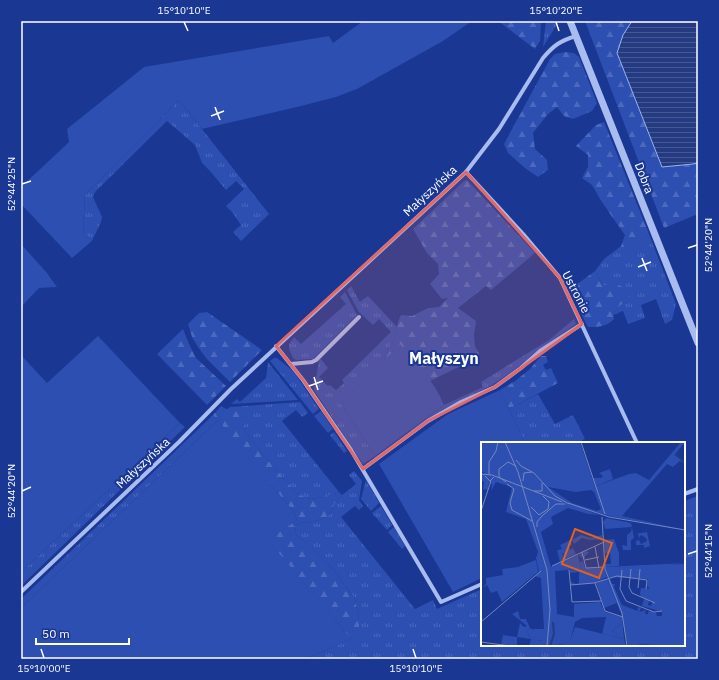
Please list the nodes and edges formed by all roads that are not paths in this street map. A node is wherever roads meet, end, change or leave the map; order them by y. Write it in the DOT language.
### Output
graph roads {
  1 [pos="570,21"];
  2 [pos="576,36"];
  3 [pos="466,172"];
  4 [pos="359,317"];
  5 [pos="582,324"];
  6 [pos="698,343"];
  7 [pos="276,346"];
  8 [pos="291,364"];
  9 [pos="637,442"];
  10 [pos="363,469"];
  11 [pos="698,489"];
  12 [pos="685,494"];
  13 [pos="481,584"];
  14 [pos="21,592"];
  1 -- 2 [label="street, Dobra"];
  2 -- 3 [label="street, Małyszyńska"];
  2 -- 6 [label="street, Dobra"];
  3 -- 5 [label="street, Ustronie"];
  3 -- 7 [label="street, Małyszyńska"];
  4 -- 8 [label="street"];
  5 -- 9 [label="street, Ustronie"];
  5 -- 10 [label="street"];
  7 -- 8 [label="street"];
  7 -- 14 [label="street, Małyszyńska"];
  8 -- 10 [label="street"];
  10 -- 13 [label="street"];
  11 -- 12 [label="street"];
}
